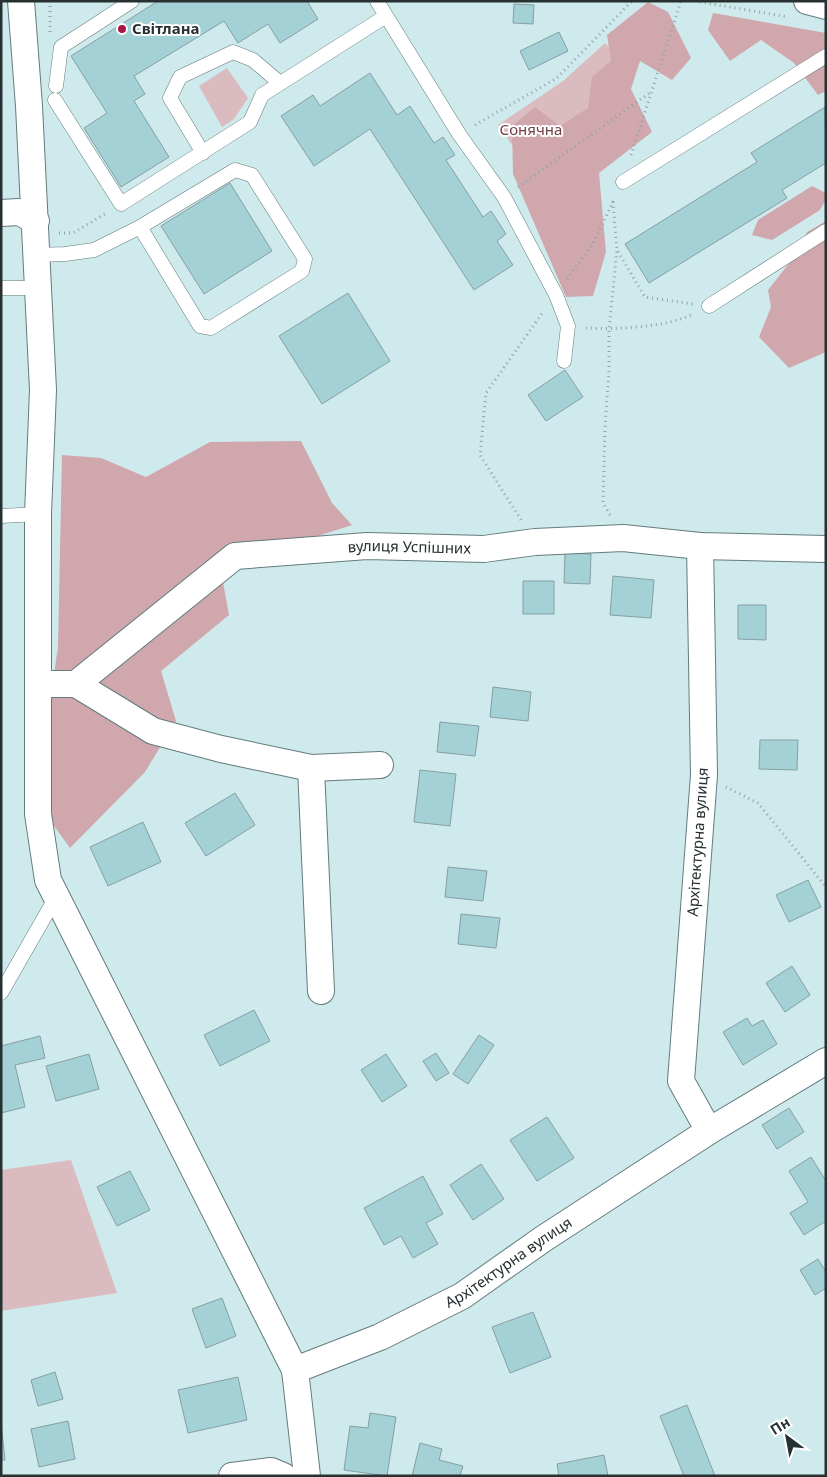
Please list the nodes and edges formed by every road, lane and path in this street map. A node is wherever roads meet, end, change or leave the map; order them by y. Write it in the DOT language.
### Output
graph roads {
  1 [pos="21,1"];
  2 [pos="132,1"];
  3 [pos="377,1"];
  4 [pos="632,1"];
  5 [pos="681,1"];
  6 [pos="695,1"];
  7 [pos="826,6"];
  8 [pos="800,10"];
  9 [pos="386,16"];
  10 [pos="826,56"];
  11 [pos="280,84"];
  12 [pos="652,92"];
  13 [pos="459,134"];
  14 [pos="203,153"];
  15 [pos="623,182"];
  16 [pos="504,197"];
  17 [pos="613,202"];
  18 [pos="121,204"];
  19 [pos="1,213"];
  20 [pos="36,221"];
  21 [pos="140,227"];
  22 [pos="826,231"];
  23 [pos="617,250"];
  24 [pos="37,255"];
  25 [pos="1,288"];
  26 [pos="38,288"];
  27 [pos="556,295"];
  28 [pos="709,306"];
  29 [pos="568,326"];
  30 [pos="609,330"];
  31 [pos="564,361"];
  32 [pos="38,514"];
  33 [pos="1,516"];
  34 [pos="623,538"];
  35 [pos="535,542"];
  36 [pos="700,546"];
  37 [pos="826,549"];
  38 [pos="76,684"];
  39 [pos="39,686"];
  40 [pos="380,766"];
  41 [pos="311,768"];
  42 [pos="704,775"];
  43 [pos="826,887"];
  44 [pos="56,897"];
  45 [pos="321,991"];
  46 [pos="1,993"];
  47 [pos="826,1061"];
  48 [pos="709,1130"];
  49 [pos="295,1370"];
  50 [pos="232,1476"];
  51 [pos="283,1476"];
  52 [pos="307,1476"];
  1 -- 20 [label="street"];
  2 -- 18 [label="lane"];
  3 -- 9 [label="lane"];
  4 -- 13 [label="path"];
  5 -- 12 [label="path"];
  6 -- 8 [label="path"];
  7 -- 8 [label="street"];
  9 -- 11 [label="lane"];
  9 -- 13 [label="lane"];
  10 -- 15 [label="lane"];
  11 -- 14 [label="lane"];
  11 -- 14 [label="lane"];
  12 -- 15 [label="path"];
  12 -- 16 [label="path"];
  13 -- 16 [label="lane"];
  14 -- 18 [label="lane"];
  15 -- 17 [label="path"];
  16 -- 27 [label="lane"];
  17 -- 23 [label="path"];
  17 -- 27 [label="path"];
  18 -- 20 [label="path"];
  19 -- 20 [label="street"];
  20 -- 24 [label="street"];
  21 -- 21 [label="lane"];
  21 -- 24 [label="lane"];
  22 -- 28 [label="lane"];
  23 -- 28 [label="path"];
  23 -- 30 [label="path"];
  24 -- 26 [label="street"];
  25 -- 26 [label="lane"];
  26 -- 32 [label="street"];
  27 -- 29 [label="lane"];
  27 -- 35 [label="path"];
  28 -- 30 [label="path"];
  29 -- 30 [label="path"];
  29 -- 31 [label="lane"];
  30 -- 34 [label="path"];
  32 -- 33 [label="lane"];
  32 -- 39 [label="street"];
  34 -- 35 [label="street, вулиця Успішних"];
  34 -- 36 [label="street, вулиця Успішних"];
  35 -- 38 [label="street, вулиця Успішних"];
  36 -- 37 [label="street, вулиця Успішних"];
  36 -- 42 [label="street, Архітектурна вулиця"];
  38 -- 39 [label="street"];
  38 -- 41 [label="street"];
  39 -- 44 [label="street"];
  40 -- 41 [label="street"];
  41 -- 45 [label="street"];
  42 -- 43 [label="path"];
  42 -- 48 [label="street, Архітектурна вулиця"];
  44 -- 46 [label="lane"];
  44 -- 49 [label="street"];
  47 -- 48 [label="street, Архітектурна вулиця"];
  48 -- 49 [label="street, Архітектурна вулиця"];
  49 -- 52 [label="street"];
  50 -- 51 [label="street"];
}
